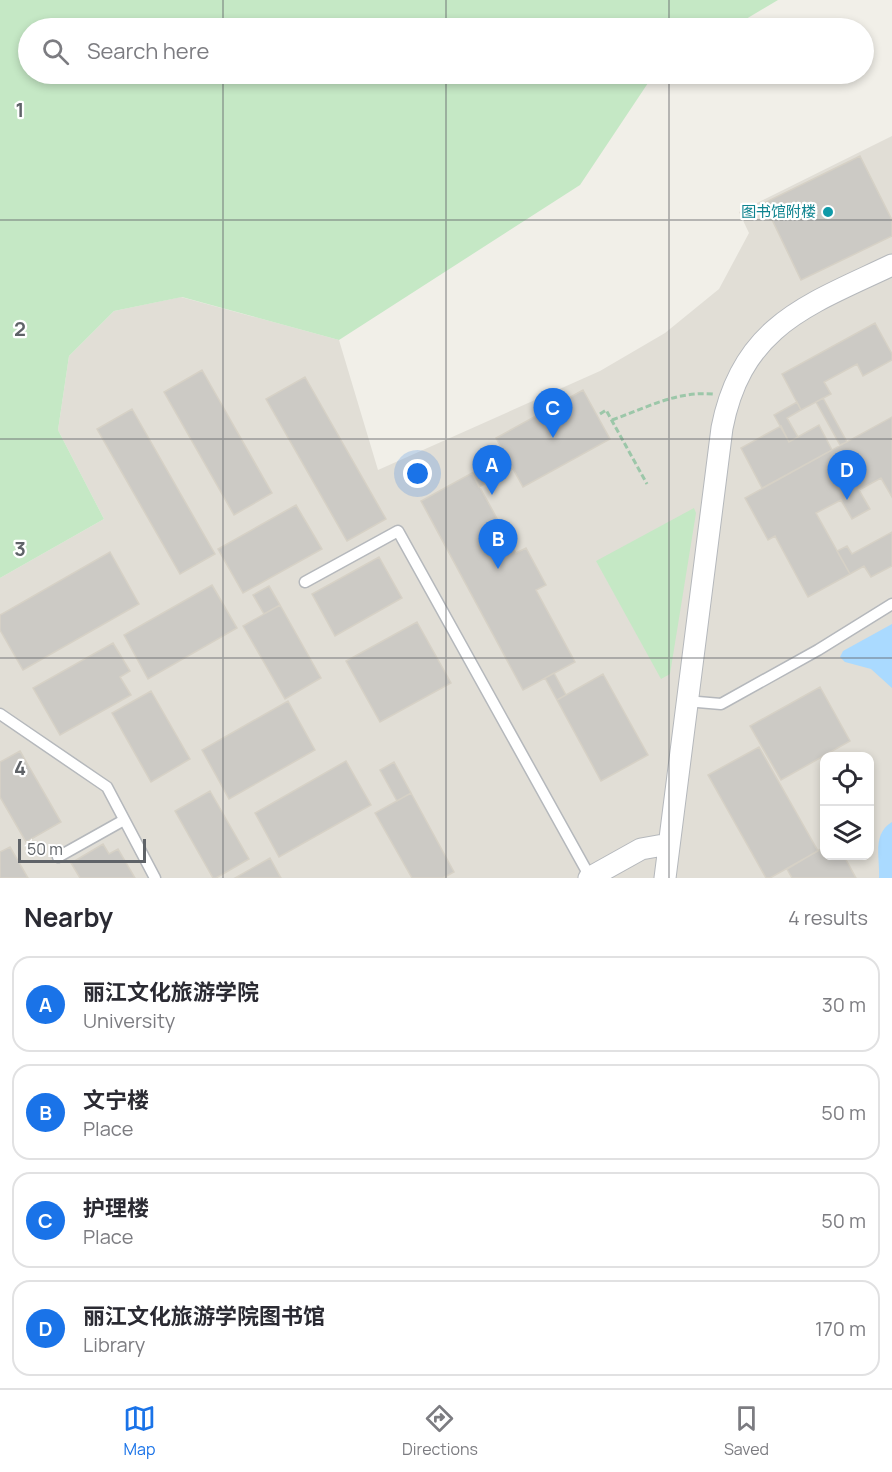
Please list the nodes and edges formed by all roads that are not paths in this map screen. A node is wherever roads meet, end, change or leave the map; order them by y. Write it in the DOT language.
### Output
graph roads {
  1 [pos="892,265"];
  2 [pos="305,582"];
  3 [pos="892,604"];
  4 [pos="686,701"];
  5 [pos="0,714"];
  6 [pos="124,820"];
  7 [pos="669,844"];
  8 [pos="58,857"];
  9 [pos="155,878"];
  10 [pos="589,878"];
  11 [pos="665,878"];
  1 -- 4 [label="street"];
  2 -- 10 [label="lane"];
  3 -- 4 [label="lane"];
  4 -- 7 [label="street"];
  5 -- 6 [label="lane"];
  6 -- 8 [label="lane"];
  6 -- 9 [label="lane"];
  7 -- 10 [label="street"];
  7 -- 11 [label="street"];
}
